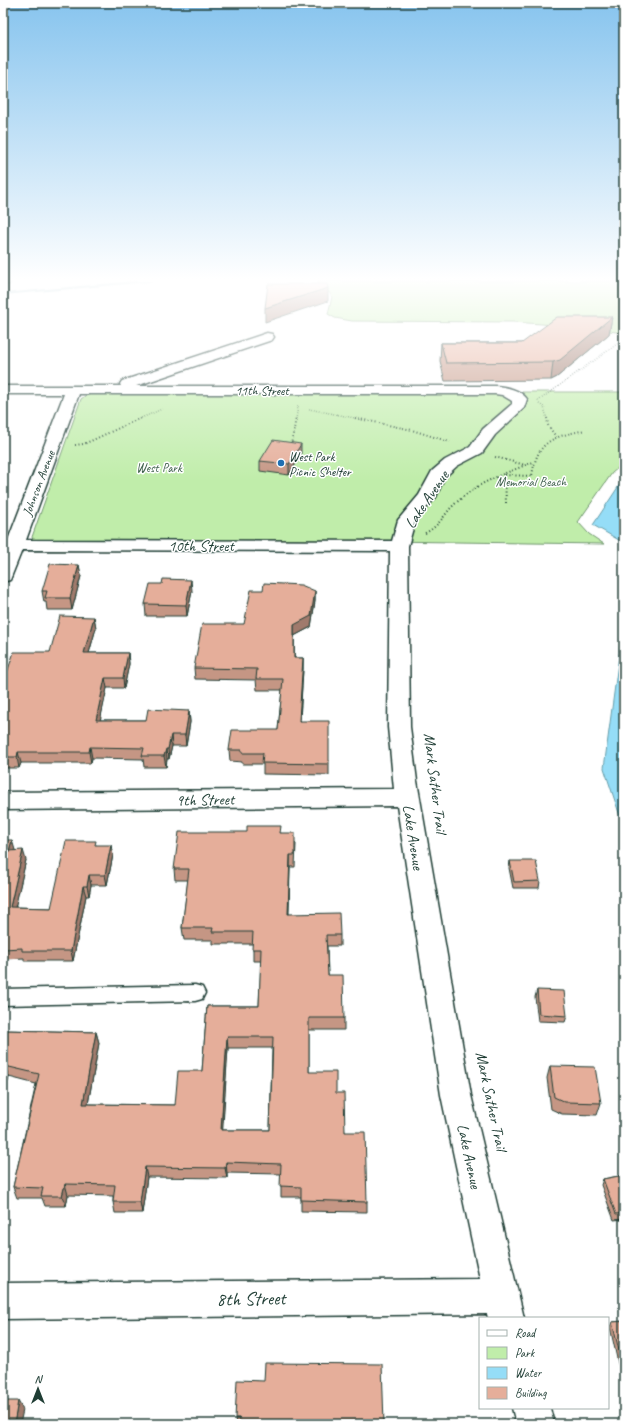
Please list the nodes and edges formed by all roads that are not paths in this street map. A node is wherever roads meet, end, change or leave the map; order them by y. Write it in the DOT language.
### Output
graph roads {
  1 [pos="238,348"];
  2 [pos="3,390"];
  3 [pos="73,390"];
  4 [pos="109,390"];
  5 [pos="528,401"];
  6 [pos="401,540"];
  7 [pos="9,545"];
  8 [pos="3,576"];
  9 [pos="408,798"];
  10 [pos="3,801"];
  11 [pos="195,993"];
  12 [pos="3,996"];
  13 [pos="3,1301"];
  14 [pos="503,1307"];
  15 [pos="531,1409"];
  16 [pos="535,1424"];
  1 -- 4 [label="street"];
  2 -- 3 [label="street, 11th Street"];
  3 -- 4 [label="street, 11th Street"];
  3 -- 7 [label="street, Johnson Avenue"];
  4 -- 5 [label="street, 11th Street"];
  5 -- 6 [label="street, Lake Avenue"];
  6 -- 7 [label="street, 10th Street"];
  6 -- 9 [label="street, Lake Avenue"];
  7 -- 8 [label="street, Johnson Avenue"];
  9 -- 10 [label="street, 9th Street"];
  9 -- 14 [label="street, Lake Avenue"];
  11 -- 12 [label="lane"];
  13 -- 14 [label="street, 8th Street"];
  15 -- 16 [label="street"];
}
